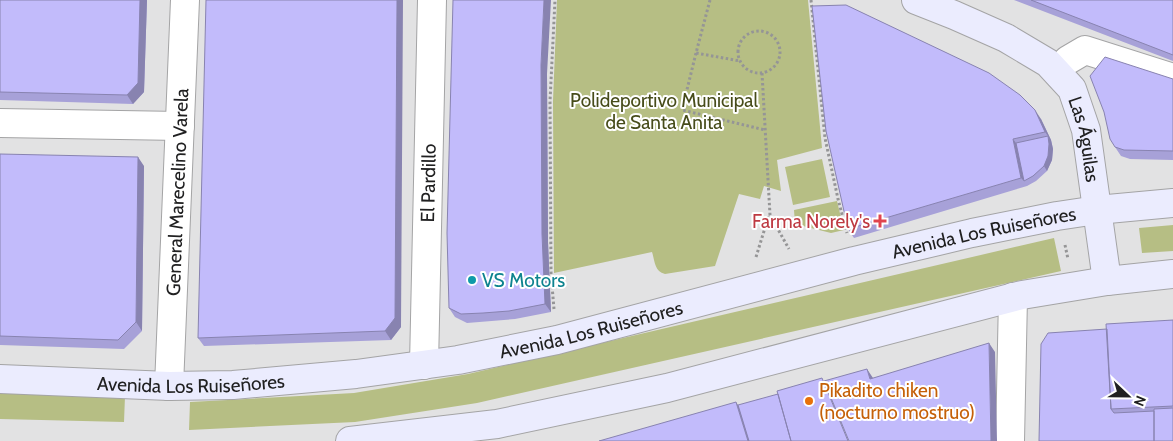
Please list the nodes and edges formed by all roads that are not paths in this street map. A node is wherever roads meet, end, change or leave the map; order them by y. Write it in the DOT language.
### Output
graph roads {
  1 [pos="185,0"];
  2 [pos="432,0"];
  3 [pos="916,0"];
  4 [pos="957,7"];
  5 [pos="1068,60"];
  6 [pos="1173,78"];
  7 [pos="0,123"];
  8 [pos="180,126"];
  9 [pos="1173,203"];
  10 [pos="1097,210"];
  11 [pos="1173,274"];
  12 [pos="1107,281"];
  13 [pos="1013,297"];
  14 [pos="424,365"];
  15 [pos="0,379"];
  16 [pos="169,386"];
  17 [pos="350,441"];
  18 [pos="1010,441"];
  1 -- 8 [label="street, General Marecelino Varela"];
  2 -- 14 [label="street, El Pardillo"];
  3 -- 4 [label="main road, Las Águilas"];
  4 -- 10 [label="main road, Las Águilas"];
  5 -- 6 [label="street"];
  7 -- 8 [label="street"];
  8 -- 16 [label="street, General Marecelino Varela"];
  9 -- 10 [label="main road, Avenida Los Ruiseñores"];
  10 -- 12 [label="main road, Las Águilas"];
  10 -- 14 [label="main road, Avenida Los Ruiseñores"];
  11 -- 12 [label="main road"];
  12 -- 13 [label="main road"];
  13 -- 17 [label="main road"];
  13 -- 18 [label="street"];
  14 -- 16 [label="main road, Avenida Los Ruiseñores"];
  15 -- 16 [label="main road, Avenida Los Ruiseñores"];
}
